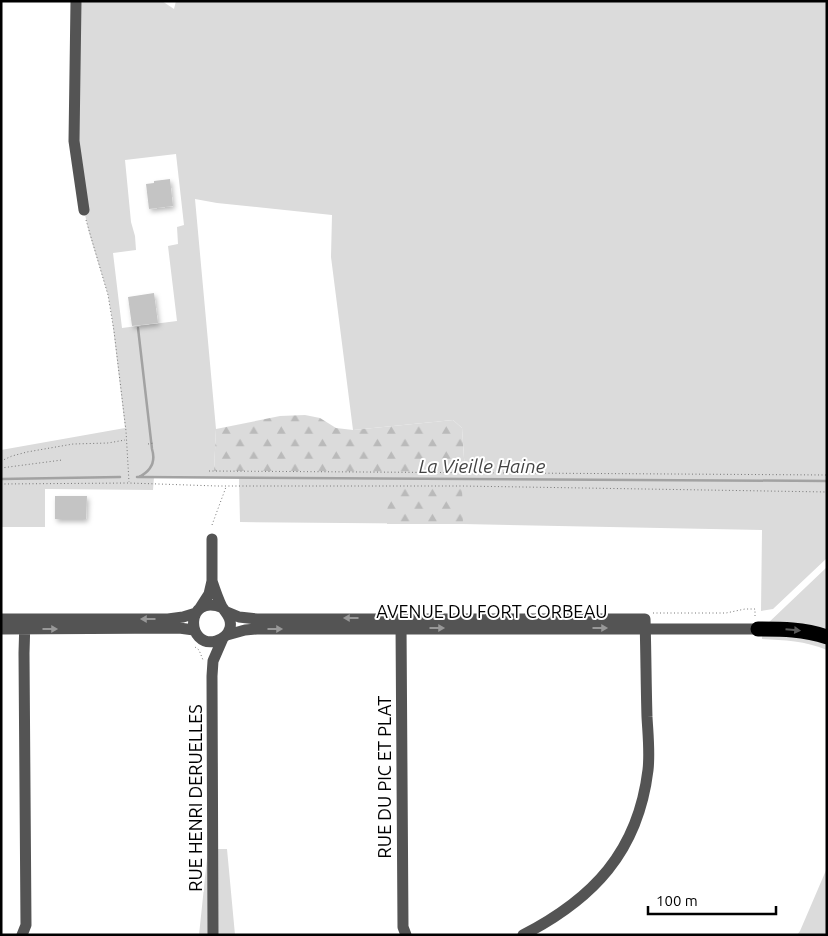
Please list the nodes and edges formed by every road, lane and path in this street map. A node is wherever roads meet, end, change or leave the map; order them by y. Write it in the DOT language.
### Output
graph roads {
  1 [pos="76,1"];
  2 [pos="84,210"];
  3 [pos="126,440"];
  4 [pos="154,443"];
  5 [pos="148,444"];
  6 [pos="62,460"];
  7 [pos="1,461"];
  8 [pos="1,468"];
  9 [pos="209,471"];
  10 [pos="827,475"];
  11 [pos="129,483"];
  12 [pos="1,484"];
  13 [pos="226,486"];
  14 [pos="827,492"];
  15 [pos="212,525"];
  16 [pos="212,539"];
  17 [pos="212,581"];
  18 [pos="225,610"];
  19 [pos="198,611"];
  20 [pos="1,619"];
  21 [pos="25,624"];
  22 [pos="401,624"];
  23 [pos="645,624"];
  24 [pos="1,629"];
  25 [pos="758,629"];
  26 [pos="198,634"];
  27 [pos="225,636"];
  28 [pos="827,637"];
  29 [pos="213,661"];
  30 [pos="22,935"];
  31 [pos="213,935"];
  32 [pos="406,935"];
  33 [pos="523,935"];
  1 -- 2 [label="street"];
  2 -- 3 [label="path"];
  3 -- 7 [label="path"];
  3 -- 11 [label="path"];
  4 -- 5 [label="path"];
  6 -- 8 [label="path"];
  9 -- 10 [label="path"];
  11 -- 12 [label="path"];
  11 -- 13 [label="path"];
  13 -- 14 [label="path"];
  13 -- 15 [label="path"];
  16 -- 17 [label="street"];
  17 -- 18 [label="street"];
  17 -- 19 [label="street"];
  18 -- 19 [label="street"];
  22 -- 18 [label="street, AVENUE DU FORT CORBEAU, one-way"];
  18 -- 27 [label="street"];
  19 -- 21 [label="street, one-way"];
  19 -- 26 [label="street"];
  20 -- 21 [label="street"];
  21 -- 24 [label="street"];
  21 -- 26 [label="street, one-way"];
  21 -- 30 [label="street"];
  22 -- 23 [label="street, AVENUE DU FORT CORBEAU"];
  27 -- 22 [label="street, AVENUE DU FORT CORBEAU, one-way"];
  22 -- 32 [label="street, RUE DU PIC ET PLAT"];
  23 -- 25 [label="street, AVENUE DU FORT CORBEAU"];
  23 -- 33 [label="street"];
  25 -- 28 [label="highway, one-way"];
  26 -- 27 [label="street"];
  26 -- 29 [label="street, RUE HENRI DERUELLES"];
  27 -- 29 [label="street, RUE HENRI DERUELLES"];
  29 -- 31 [label="street, RUE HENRI DERUELLES"];
}
